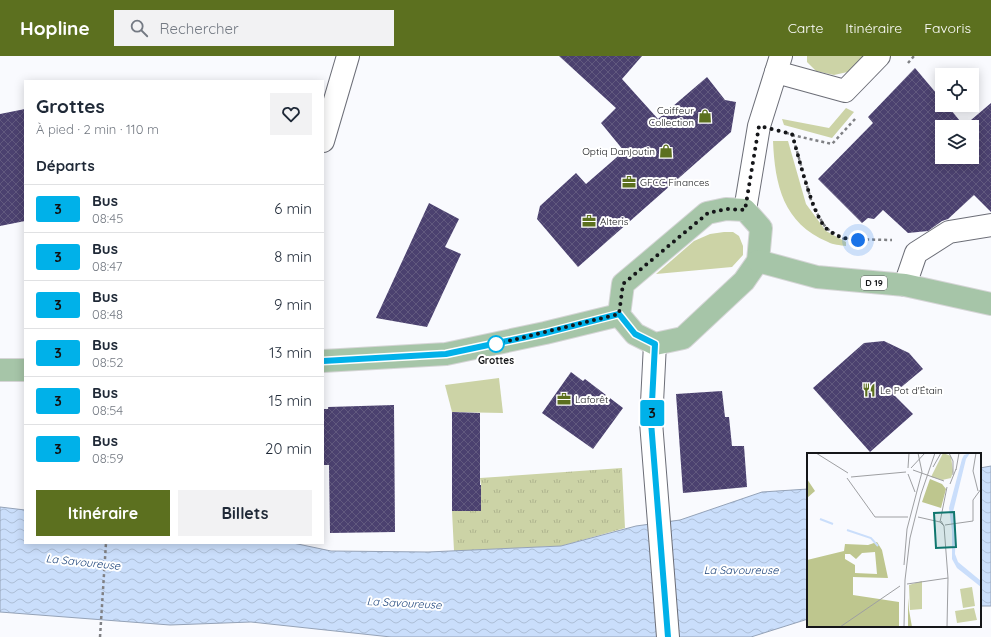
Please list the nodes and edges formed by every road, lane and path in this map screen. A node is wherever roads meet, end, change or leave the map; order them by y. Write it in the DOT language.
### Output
graph roads {
  1 [pos="348,56"];
  2 [pos="879,56"];
  3 [pos="778,64"];
  4 [pos="759,126"];
  5 [pos="324,138"];
  6 [pos="745,210"];
  7 [pos="991,225"];
  8 [pos="925,248"];
  9 [pos="758,261"];
  10 [pos="905,285"];
  11 [pos="991,304"];
  12 [pos="619,314"];
  13 [pos="655,344"];
  14 [pos="324,361"];
  15 [pos="0,370"];
  16 [pos="24,370"];
  17 [pos="106,544"];
  18 [pos="100,635"];
  19 [pos="668,637"];
  1 -- 5 [label="street"];
  2 -- 3 [label="street"];
  3 -- 4 [label="street"];
  4 -- 6 [label="street"];
  4 -- 8 [label="path"];
  6 -- 9 [label="main road"];
  6 -- 12 [label="main road"];
  7 -- 8 [label="street"];
  8 -- 10 [label="street"];
  9 -- 10 [label="main road, D 19"];
  9 -- 13 [label="main road"];
  10 -- 11 [label="main road, D 19"];
  12 -- 13 [label="main road"];
  12 -- 14 [label="main road"];
  13 -- 19 [label="street"];
  15 -- 16 [label="main road"];
  17 -- 18 [label="path"];
}
